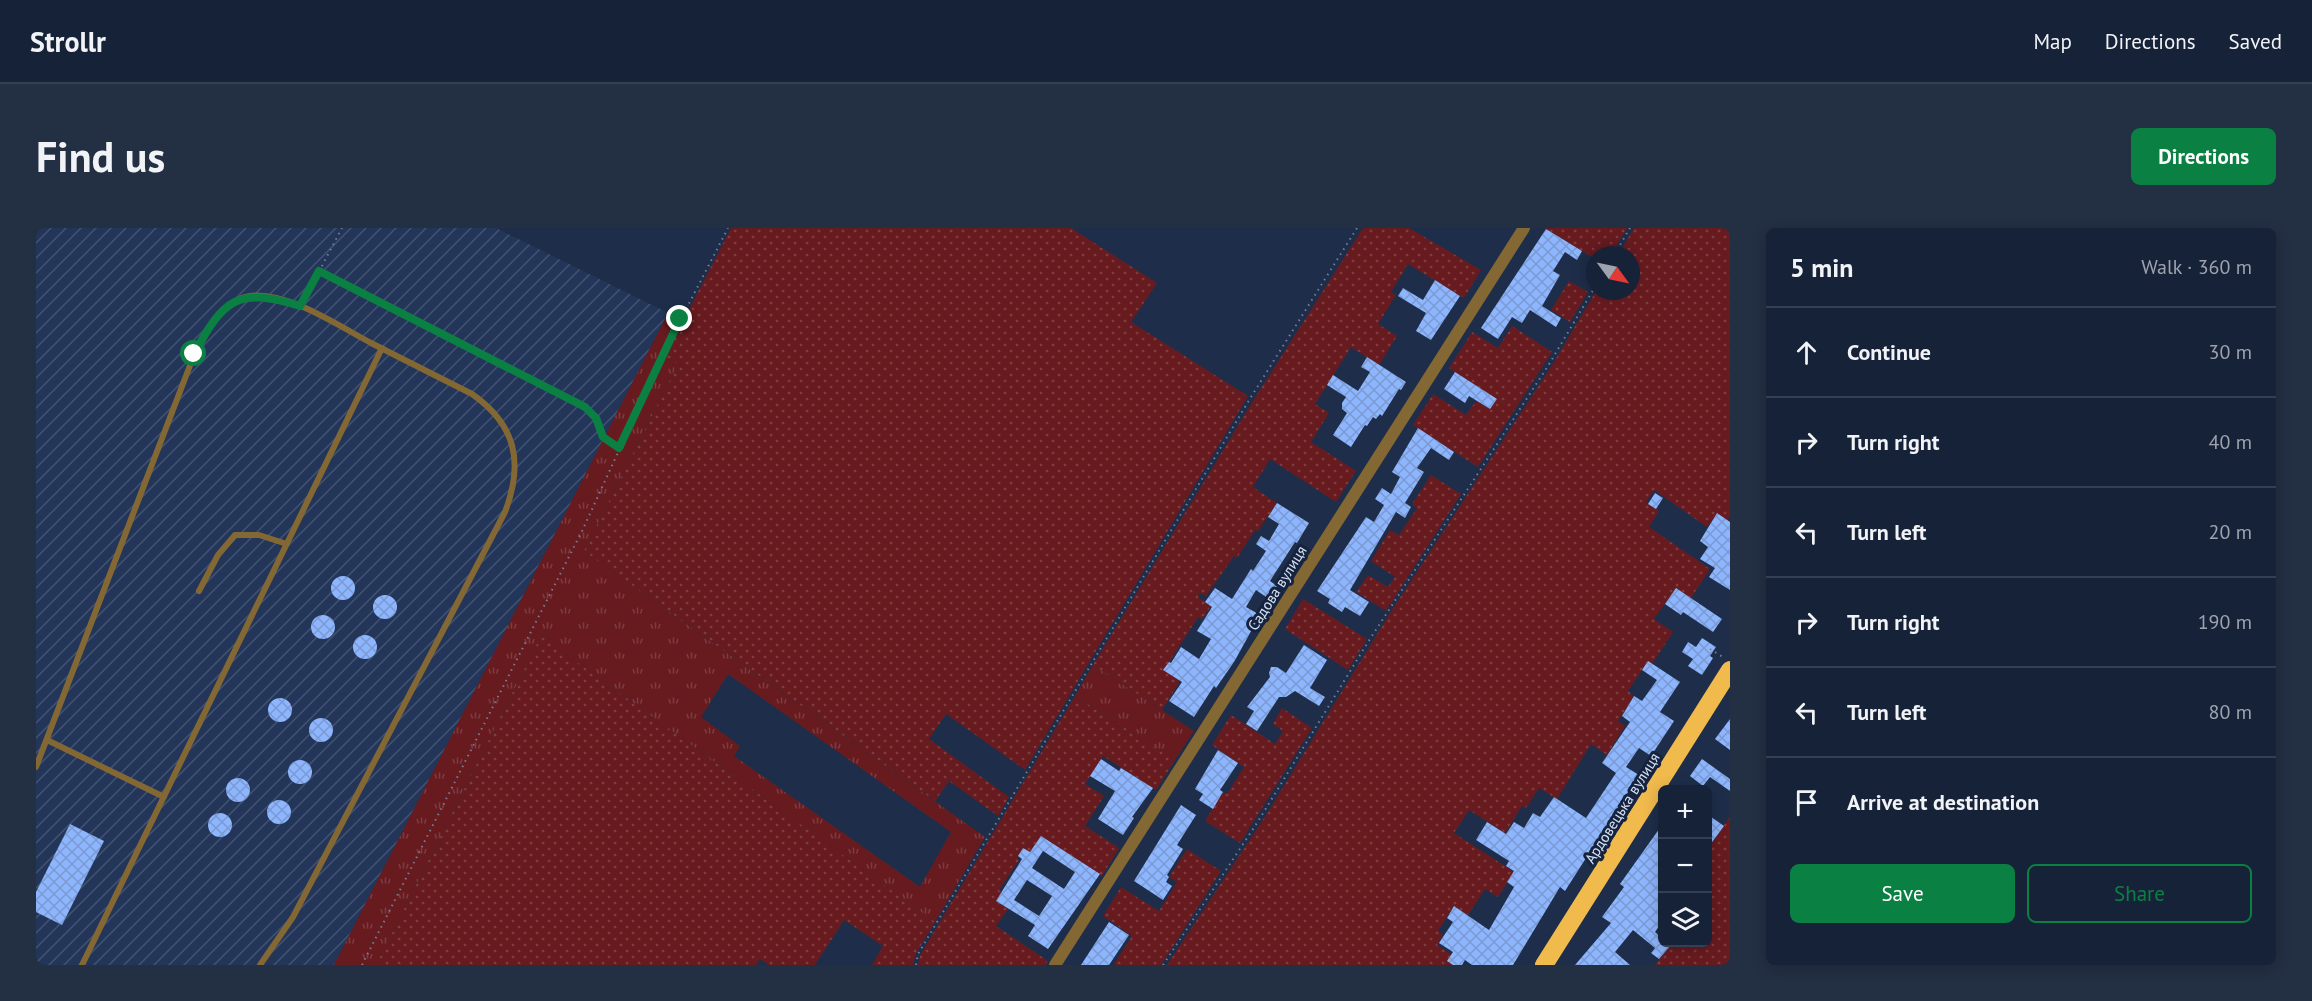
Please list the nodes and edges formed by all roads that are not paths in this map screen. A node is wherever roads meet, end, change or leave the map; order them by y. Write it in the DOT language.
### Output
graph roads {
  1 [pos="1524,228"];
  2 [pos="382,348"];
  3 [pos="287,544"];
  4 [pos="199,591"];
  5 [pos="1730,670"];
  6 [pos="47,740"];
  7 [pos="36,767"];
  8 [pos="164,797"];
  9 [pos="81,965"];
  10 [pos="260,965"];
  11 [pos="1055,965"];
  12 [pos="1544,965"];
  1 -- 11 [label="street, Садова вулиця"];
  2 -- 3 [label="lane"];
  2 -- 6 [label="lane"];
  2 -- 10 [label="lane"];
  3 -- 4 [label="lane"];
  3 -- 8 [label="lane"];
  5 -- 12 [label="highway, Ардовецька вулиця"];
  6 -- 7 [label="lane"];
  6 -- 8 [label="lane"];
  8 -- 9 [label="lane"];
}
